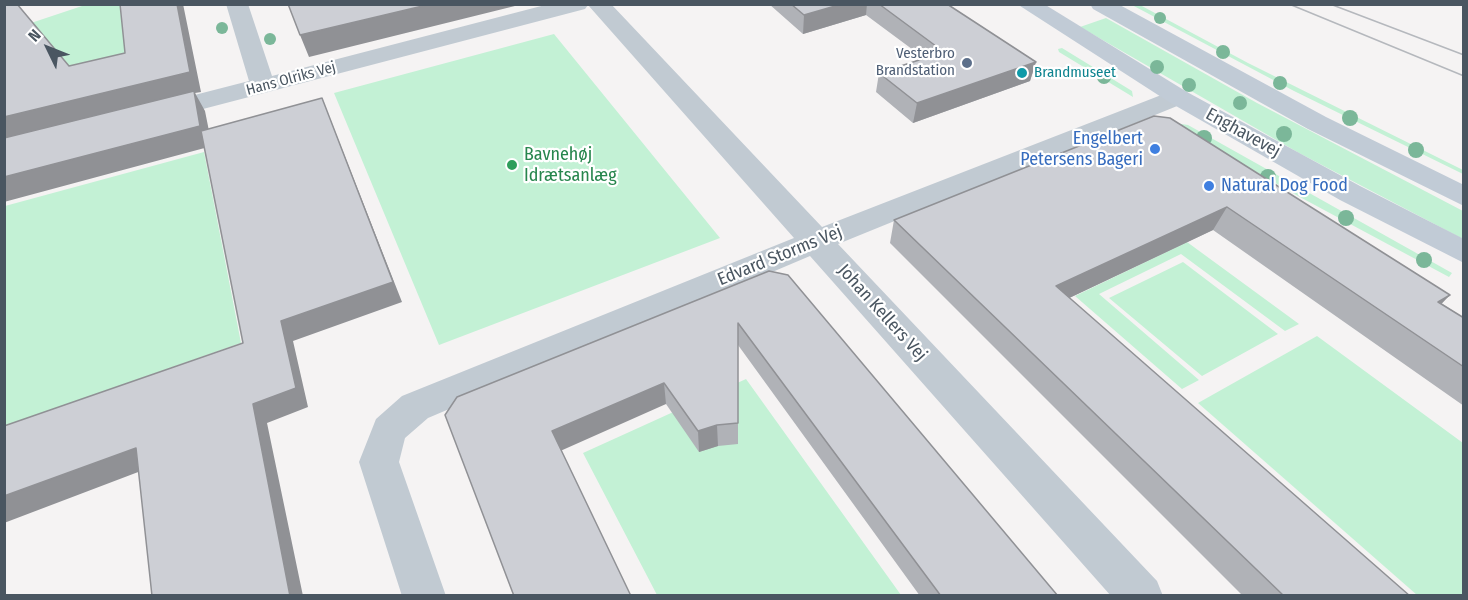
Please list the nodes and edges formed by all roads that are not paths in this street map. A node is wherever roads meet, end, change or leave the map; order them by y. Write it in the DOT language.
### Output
graph roads {
  1 [pos="237,4"];
  2 [pos="577,4"];
  3 [pos="598,4"];
  4 [pos="1028,4"];
  5 [pos="1101,4"];
  6 [pos="263,86"];
  7 [pos="1178,97"];
  8 [pos="140,118"];
  9 [pos="1464,197"];
  10 [pos="817,241"];
  11 [pos="1464,252"];
  12 [pos="424,596"];
  13 [pos="1141,596"];
  1 -- 6 [label="street"];
  2 -- 6 [label="street, Hans Olriks Vej"];
  3 -- 10 [label="street, Johan Kellers Vej"];
  4 -- 7 [label="street, Enghavevej"];
  5 -- 9 [label="street"];
  6 -- 8 [label="street, Hans Olriks Vej"];
  7 -- 10 [label="street, Edvard Storms Vej"];
  7 -- 11 [label="street, Enghavevej"];
  10 -- 12 [label="street, Edvard Storms Vej"];
  10 -- 13 [label="street, Johan Kellers Vej"];
}
